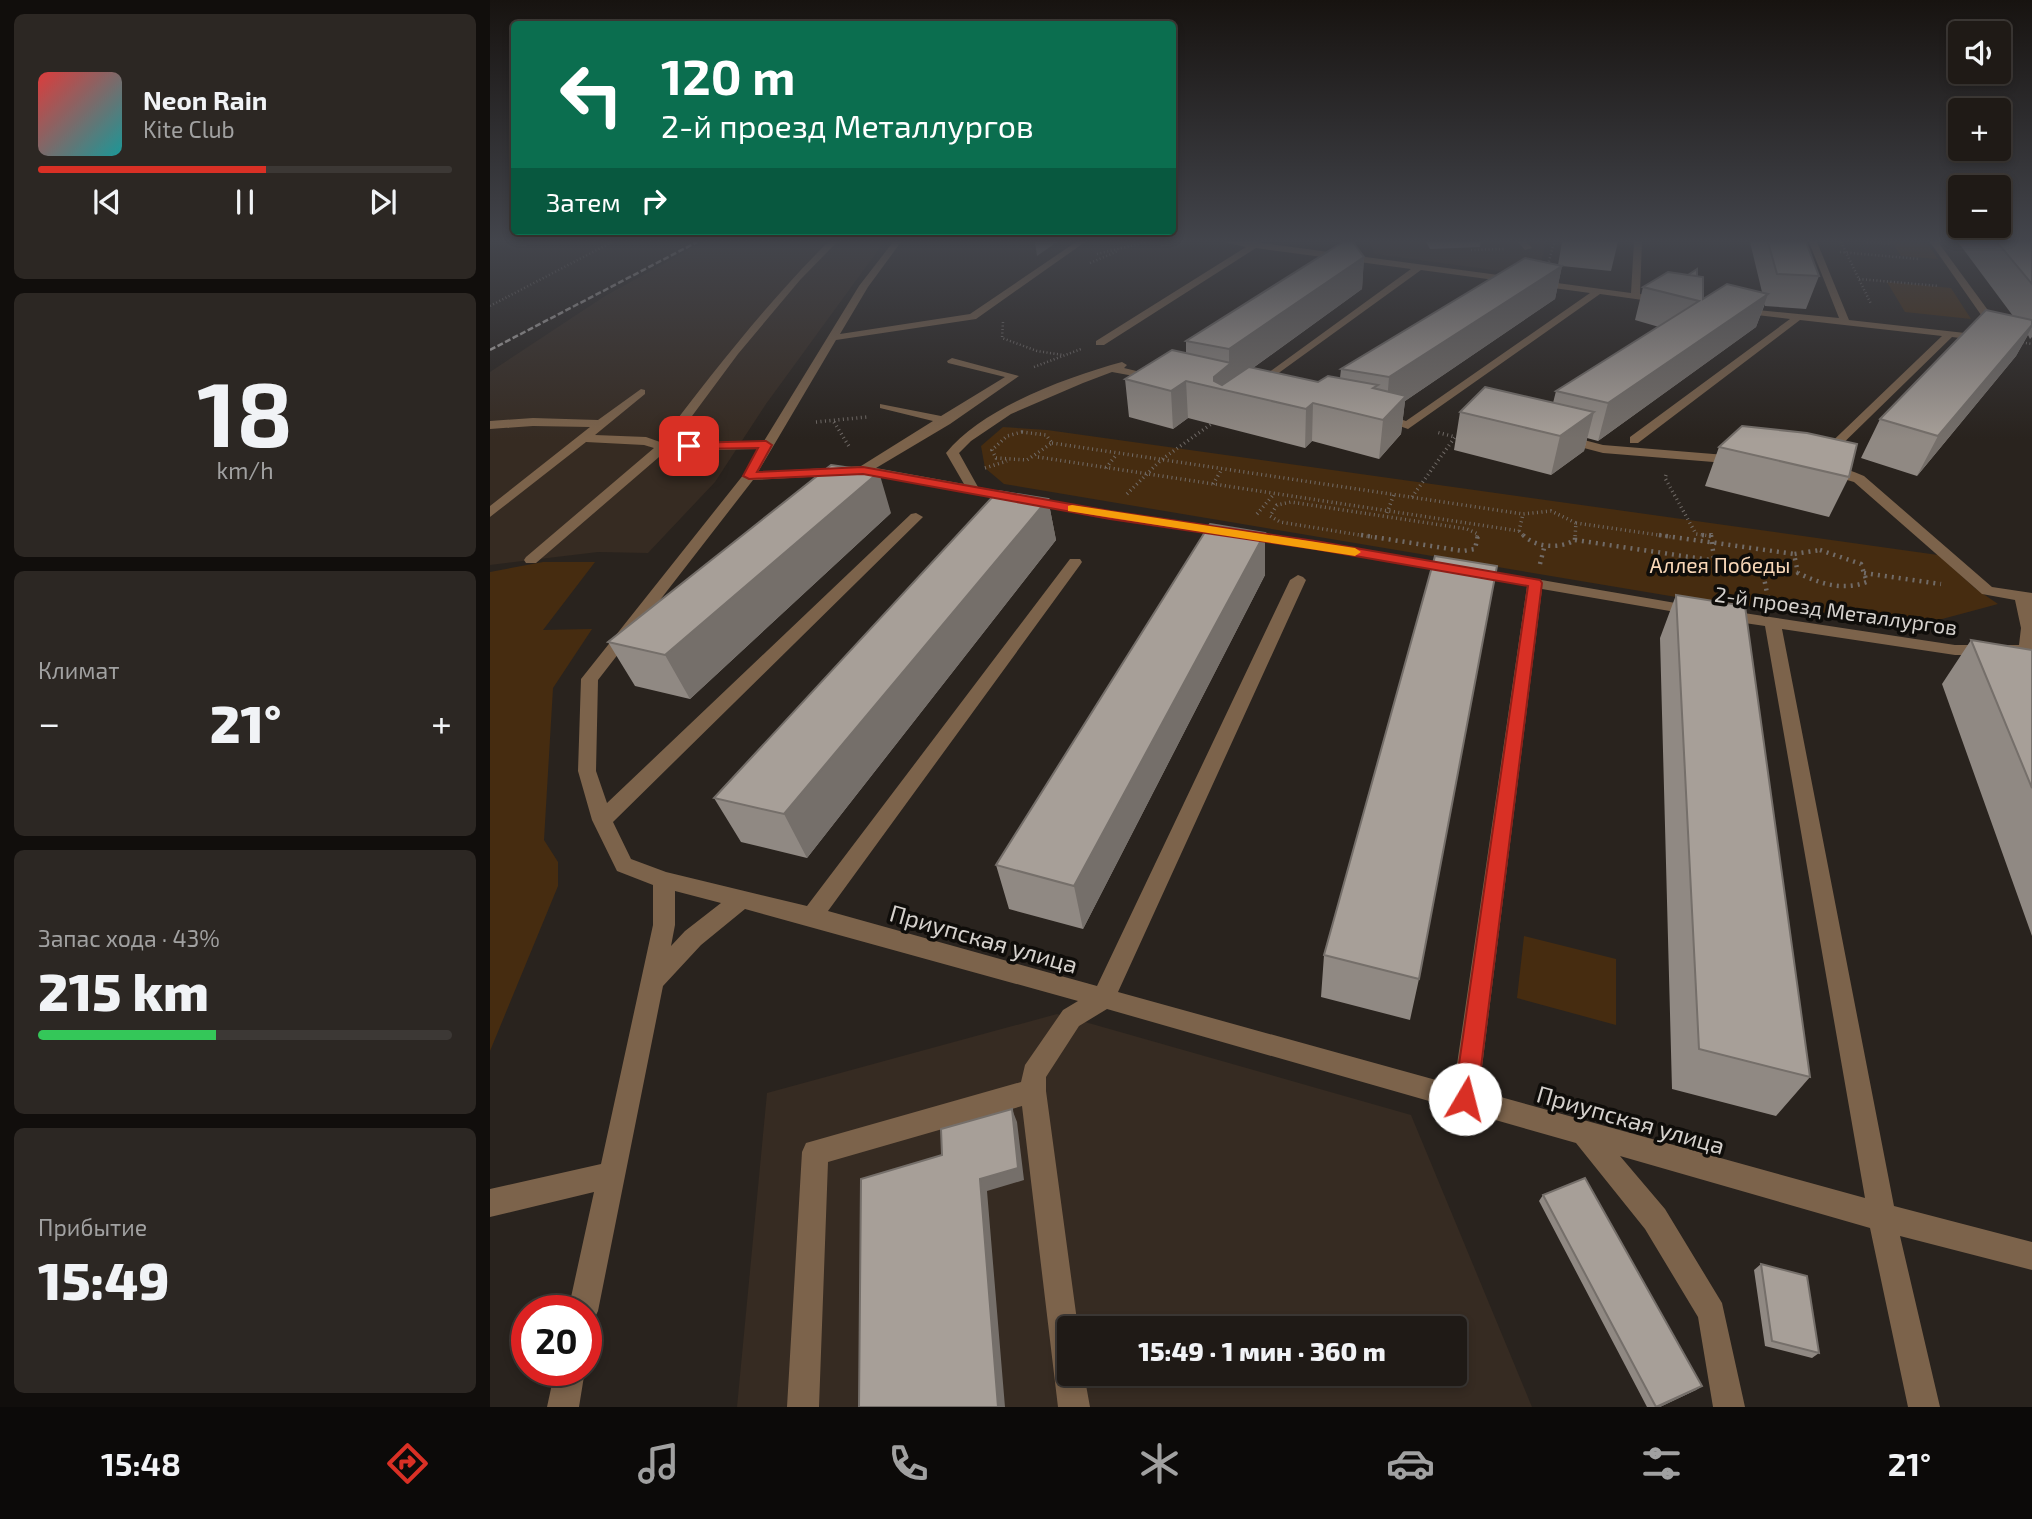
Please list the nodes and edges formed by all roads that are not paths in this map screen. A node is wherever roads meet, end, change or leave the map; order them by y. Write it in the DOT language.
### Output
graph roads {
  1 [pos="772,308"];
  2 [pos="851,308"];
  3 [pos="986,308"];
  4 [pos="1154,308"];
  5 [pos="1364,308"];
  6 [pos="1575,308"];
  7 [pos="1839,308"];
  8 [pos="1981,308"];
  9 [pos="1729,309"];
  10 [pos="1798,317"];
  11 [pos="1845,322"];
  12 [pos="1950,334"];
  13 [pos="832,338"];
  14 [pos="1100,343"];
  15 [pos="953,361"];
  16 [pos="1124,364"];
  17 [pos="1111,369"];
  18 [pos="1164,379"];
  19 [pos="1258,385"];
  20 [pos="641,392"];
  21 [pos="1263,398"];
  22 [pos="884,406"];
  23 [pos="1223,416"];
  24 [pos="1371,416"];
  25 [pos="946,421"];
  26 [pos="601,424"];
  27 [pos="490,425"];
  28 [pos="1551,436"];
  29 [pos="583,438"];
  30 [pos="1634,440"];
  31 [pos="766,445"];
  32 [pos="663,447"];
  33 [pos="1746,460"];
  34 [pos="863,470"];
  35 [pos="749,476"];
  36 [pos="974,491"];
  37 [pos="490,513"];
  38 [pos="916,517"];
  39 [pos="531,559"];
  40 [pos="1076,562"];
  41 [pos="1298,580"];
  42 [pos="1535,583"];
  43 [pos="2027,598"];
  44 [pos="1773,624"];
  45 [pos="602,820"];
  46 [pos="664,880"];
  47 [pos="742,899"];
  48 [pos="813,916"];
  49 [pos="651,983"];
  50 [pos="1103,999"];
  51 [pos="1032,1091"];
  52 [pos="1465,1099"];
  53 [pos="1584,1133"];
  54 [pos="611,1175"];
  55 [pos="490,1203"];
  56 [pos="1882,1217"];
  57 [pos="2032,1256"];
  58 [pos="586,1295"];
  59 [pos="1062,1316"];
  60 [pos="567,1386"];
  61 [pos="1071,1386"];
  62 [pos="563,1407"];
  63 [pos="803,1407"];
  64 [pos="1074,1407"];
  65 [pos="1729,1407"];
  66 [pos="1924,1407"];
  1 -- 32 [label="street"];
  2 -- 13 [label="street, Приупская улица"];
  3 -- 13 [label="street"];
  4 -- 14 [label="street"];
  5 -- 19 [label="street"];
  6 -- 24 [label="street"];
  7 -- 11 [label="street"];
  8 -- 12 [label="street"];
  9 -- 10 [label="street"];
  10 -- 11 [label="street"];
  10 -- 30 [label="street"];
  11 -- 12 [label="street"];
  12 -- 43 [label="street"];
  13 -- 31 [label="street, Приупская улица"];
  15 -- 25 [label="street"];
  16 -- 17 [label="street"];
  17 -- 18 [label="street"];
  17 -- 36 [label="street"];
  20 -- 26 [label="street"];
  21 -- 23 [label="street"];
  22 -- 25 [label="street"];
  25 -- 34 [label="street"];
  26 -- 27 [label="street"];
  26 -- 29 [label="street"];
  28 -- 33 [label="street"];
  29 -- 32 [label="street"];
  29 -- 37 [label="street"];
  31 -- 32 [label="street"];
  31 -- 35 [label="street, Приупская улица"];
  32 -- 39 [label="street"];
  34 -- 35 [label="street, 2-й проезд Металлургов"];
  34 -- 36 [label="street, 2-й проезд Металлургов"];
  35 -- 45 [label="street, Приупская улица"];
  36 -- 42 [label="street, 2-й проезд Металлургов"];
  38 -- 45 [label="street"];
  40 -- 48 [label="street"];
  41 -- 50 [label="street"];
  42 -- 44 [label="street, 2-й проезд Металлургов"];
  42 -- 52 [label="street"];
  43 -- 44 [label="street, 2-й проезд Металлургов"];
  44 -- 56 [label="street"];
  45 -- 46 [label="street, Приупская улица"];
  46 -- 47 [label="street, Приупская улица"];
  46 -- 49 [label="street"];
  47 -- 48 [label="street, Приупская улица"];
  47 -- 49 [label="street"];
  48 -- 50 [label="street, Приупская улица"];
  49 -- 54 [label="street"];
  50 -- 51 [label="street"];
  50 -- 52 [label="street, Приупская улица"];
  51 -- 59 [label="street"];
  51 -- 63 [label="street"];
  52 -- 53 [label="street, Приупская улица"];
  53 -- 56 [label="street, Приупская улица"];
  53 -- 65 [label="street"];
  54 -- 55 [label="street"];
  54 -- 58 [label="street"];
  56 -- 57 [label="street, Приупская улица"];
  56 -- 66 [label="street"];
  60 -- 62 [label="street"];
  61 -- 64 [label="street"];
}
